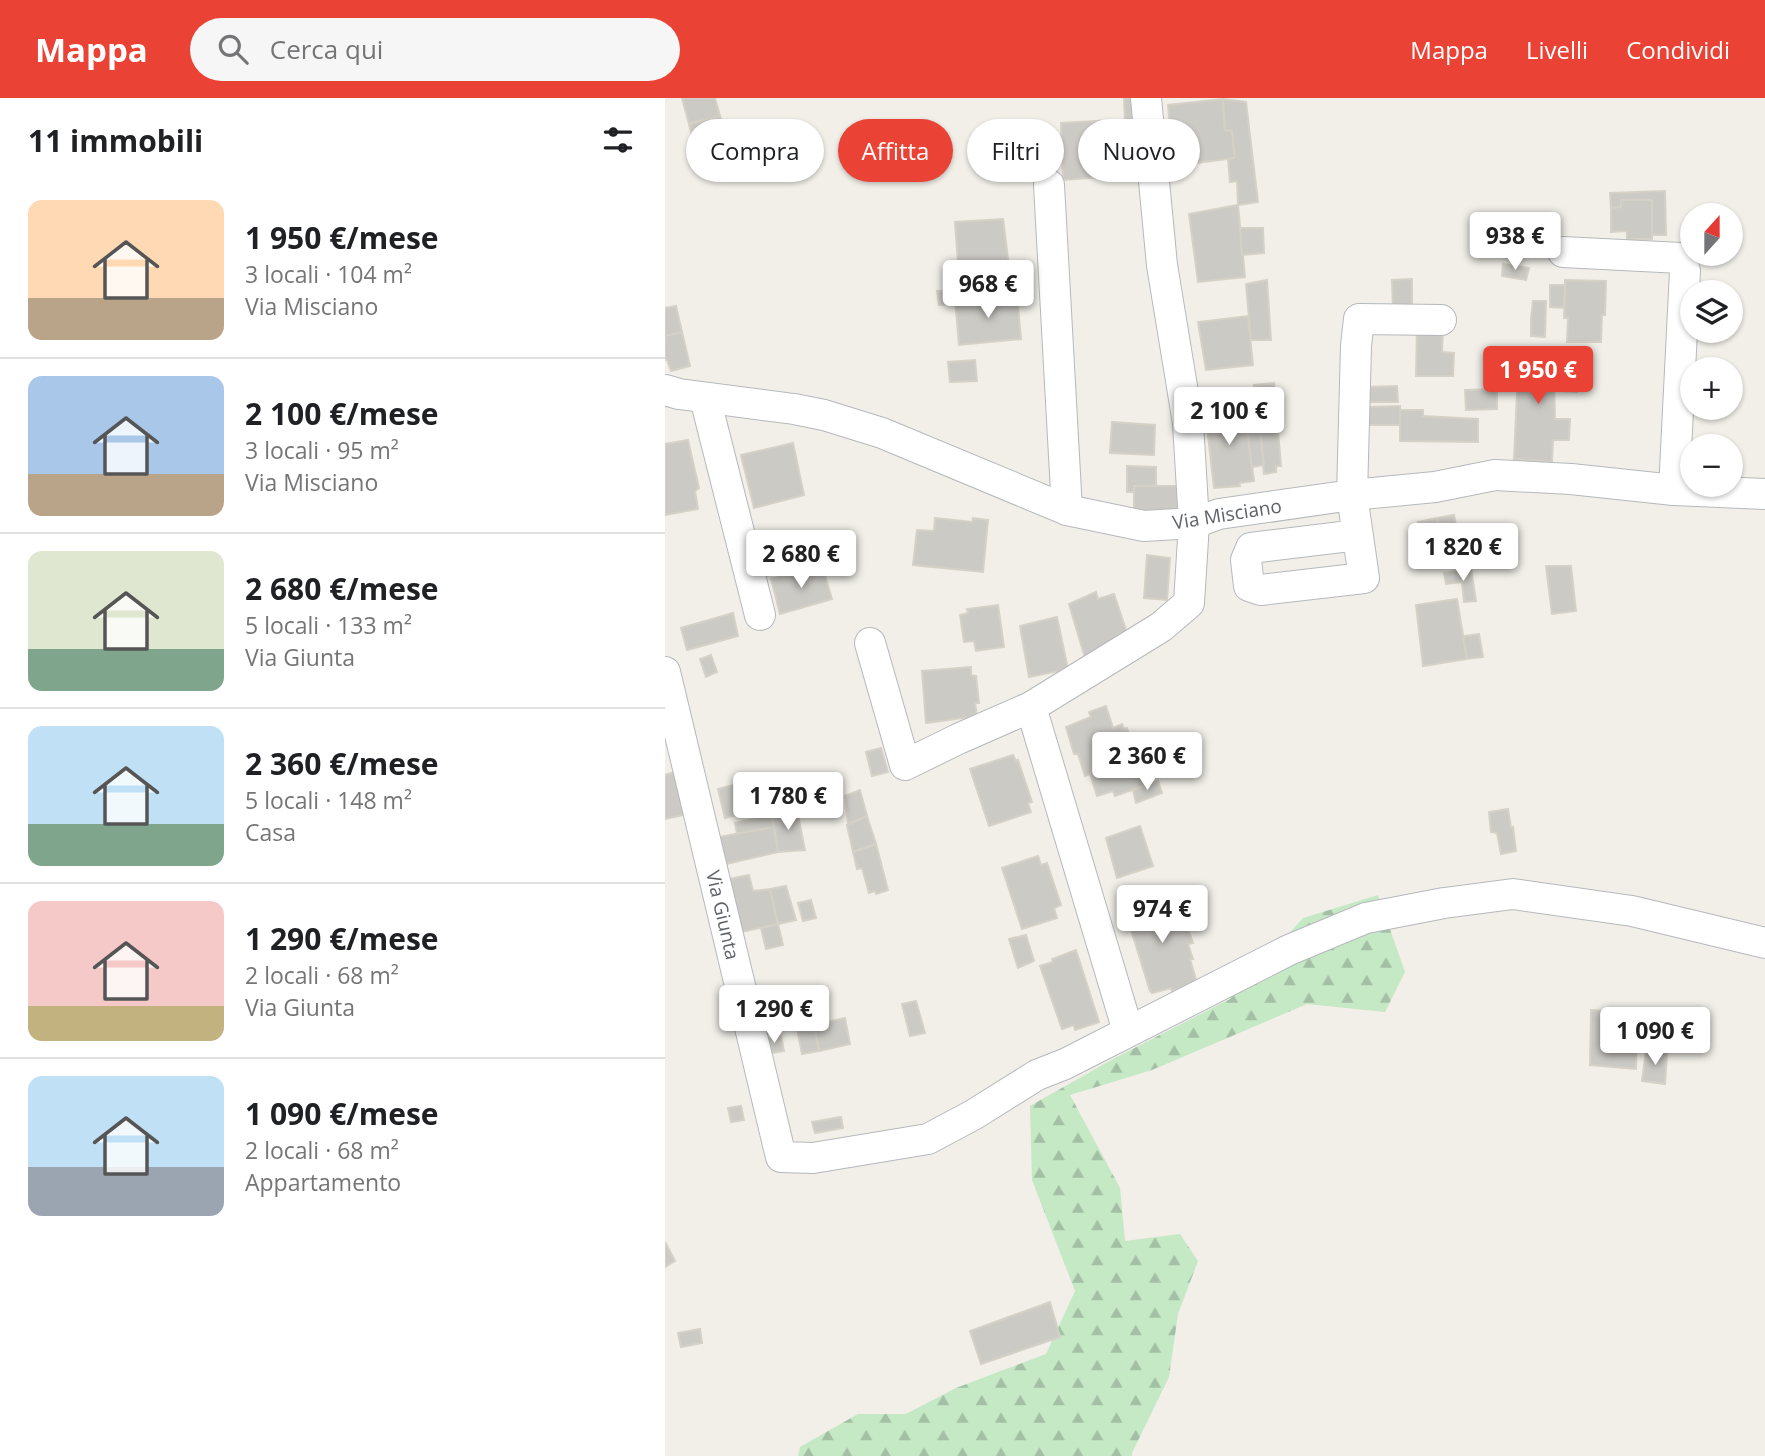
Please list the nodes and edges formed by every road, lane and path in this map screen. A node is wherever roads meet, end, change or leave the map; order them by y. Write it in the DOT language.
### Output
graph roads {
  1 [pos="1146,98"];
  2 [pos="1049,185"];
  3 [pos="1563,252"];
  4 [pos="1441,320"];
  5 [pos="665,390"];
  6 [pos="705,398"];
  7 [pos="1674,490"];
  8 [pos="1765,494"];
  9 [pos="1352,495"];
  10 [pos="1067,510"];
  11 [pos="1194,523"];
  12 [pos="1358,535"];
  13 [pos="760,615"];
  14 [pos="870,643"];
  15 [pos="665,672"];
  16 [pos="1031,707"];
  17 [pos="1765,943"];
  18 [pos="1128,1031"];
  1 -- 11 [label="street"];
  2 -- 10 [label="street"];
  3 -- 7 [label="street"];
  4 -- 9 [label="street"];
  5 -- 6 [label="street, Via Misciano"];
  6 -- 10 [label="street, Via Misciano"];
  6 -- 13 [label="street"];
  7 -- 8 [label="street, Via Misciano"];
  7 -- 9 [label="street, Via Misciano"];
  9 -- 11 [label="street, Via Misciano"];
  9 -- 12 [label="street"];
  10 -- 11 [label="street, Via Misciano"];
  11 -- 16 [label="street"];
  14 -- 16 [label="street"];
  15 -- 18 [label="street, Via Giunta"];
  16 -- 18 [label="street"];
  17 -- 18 [label="street"];
}
